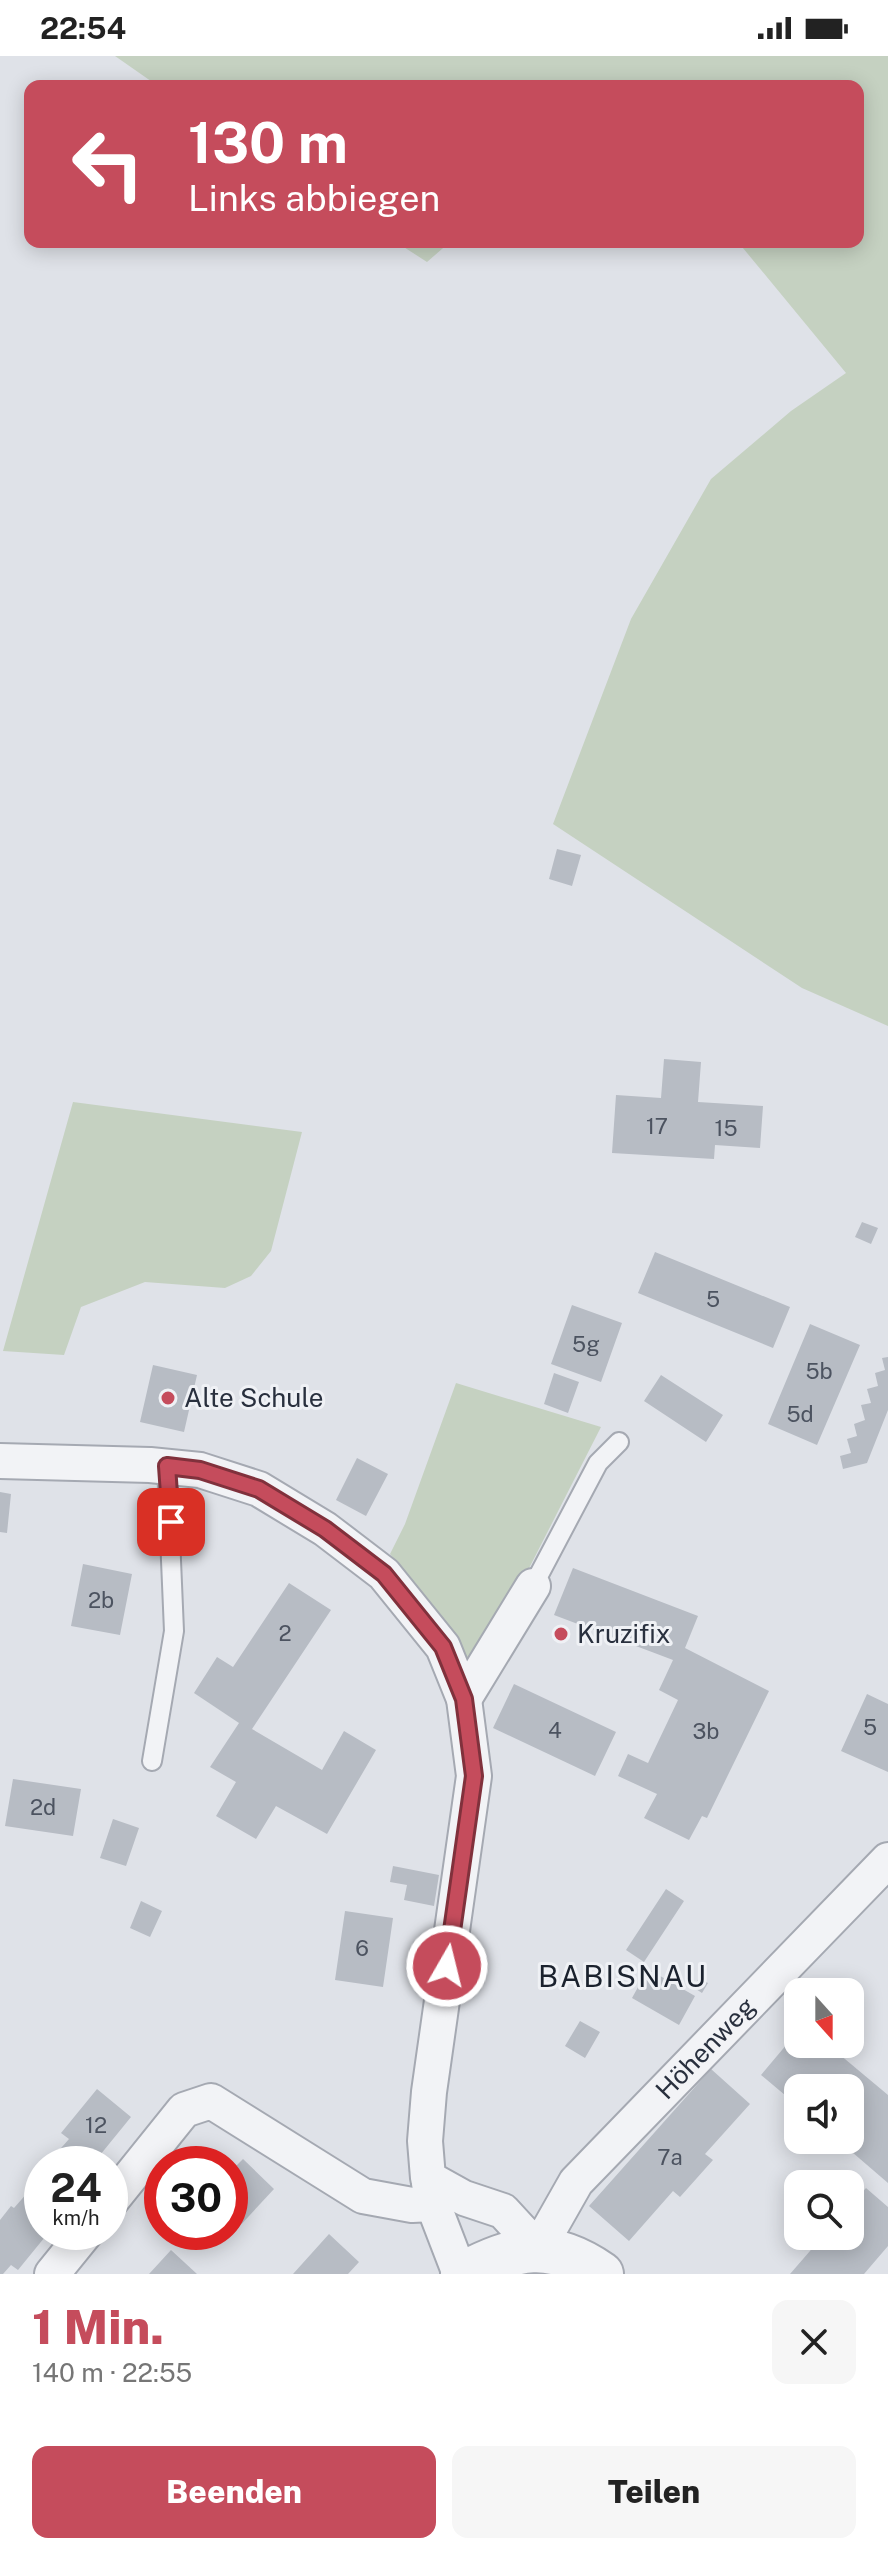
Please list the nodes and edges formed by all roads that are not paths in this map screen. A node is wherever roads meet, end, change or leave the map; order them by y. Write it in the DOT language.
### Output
graph roads {
  1 [pos="619,1442"];
  2 [pos="0,1461"];
  3 [pos="167,1466"];
  4 [pos="533,1586"];
  5 [pos="464,1699"];
  6 [pos="152,1761"];
  7 [pos="888,1860"];
  8 [pos="128,2180"];
  9 [pos="431,2191"];
  10 [pos="538,2249"];
  11 [pos="71,2250"];
  12 [pos="52,2274"];
  13 [pos="461,2274"];
  14 [pos="601,2274"];
  1 -- 4 [label="lane"];
  2 -- 3 [label="street"];
  3 -- 5 [label="street"];
  3 -- 6 [label="lane"];
  4 -- 5 [label="street"];
  5 -- 9 [label="street"];
  7 -- 10 [label="street, Höhenweg"];
  8 -- 9 [label="street"];
  9 -- 10 [label="street"];
  9 -- 13 [label="street"];
  10 -- 13 [label="street"];
  10 -- 14 [label="street"];
  11 -- 12 [label="street"];
}
